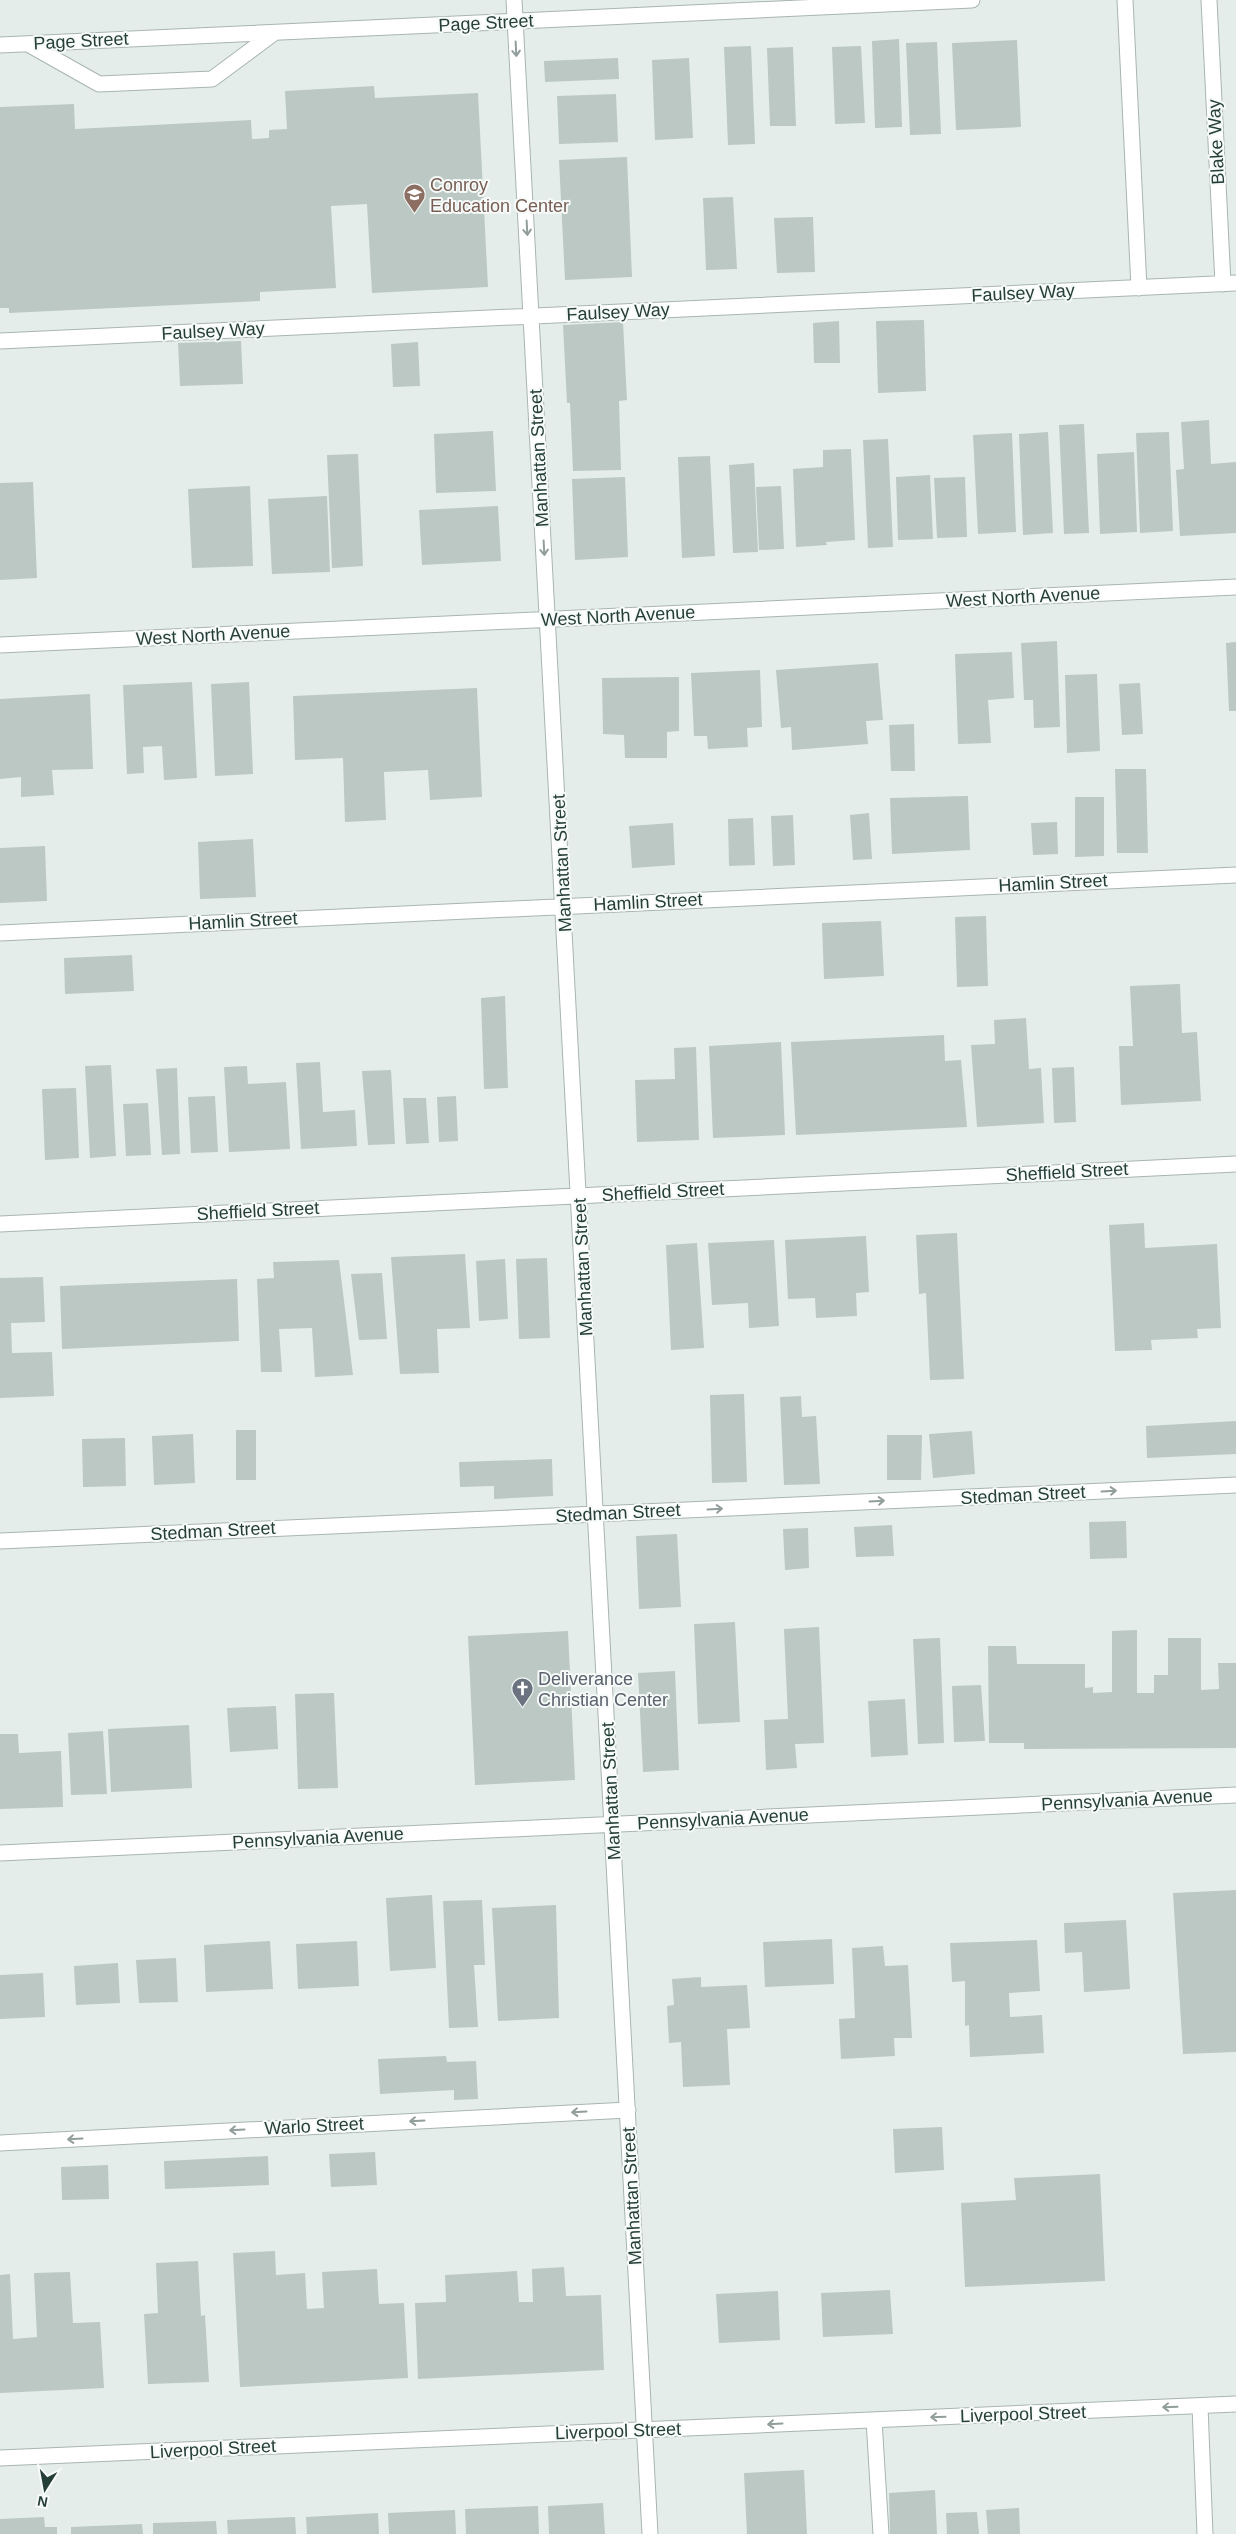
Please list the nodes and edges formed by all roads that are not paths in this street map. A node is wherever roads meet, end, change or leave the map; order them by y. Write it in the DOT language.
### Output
graph roads {
  1 [pos="514,0"];
  2 [pos="972,0"];
  3 [pos="1125,0"];
  4 [pos="1209,0"];
  5 [pos="515,21"];
  6 [pos="274,32"];
  7 [pos="27,44"];
  8 [pos="0,45"];
  9 [pos="1230,284"];
  10 [pos="1139,288"];
  11 [pos="532,316"];
  12 [pos="0,341"];
  13 [pos="1236,587"];
  14 [pos="549,620"];
  15 [pos="0,645"];
  16 [pos="1236,875"];
  17 [pos="564,906"];
  18 [pos="0,933"];
  19 [pos="1236,1164"];
  20 [pos="579,1196"];
  21 [pos="0,1224"];
  22 [pos="1236,1485"];
  23 [pos="596,1514"];
  24 [pos="0,1541"];
  25 [pos="1236,1795"];
  26 [pos="612,1824"];
  27 [pos="0,1853"];
  28 [pos="628,2110"];
  29 [pos="0,2143"];
  30 [pos="1236,2404"];
  31 [pos="1200,2406"];
  32 [pos="874,2420"];
  33 [pos="645,2430"];
  34 [pos="0,2458"];
  35 [pos="650,2534"];
  36 [pos="881,2534"];
  37 [pos="1205,2534"];
  1 -- 5 [label="street, Manhattan Street"];
  2 -- 5 [label="street, Page Street"];
  3 -- 10 [label="street"];
  4 -- 9 [label="street, Blake Way"];
  5 -- 6 [label="street, Page Street"];
  5 -- 11 [label="street, Manhattan Street, one-way"];
  6 -- 7 [label="street, Page Street"];
  6 -- 7 [label="street"];
  7 -- 8 [label="street, Page Street"];
  9 -- 10 [label="street, Faulsey Way"];
  10 -- 11 [label="street, Faulsey Way"];
  11 -- 12 [label="street, Faulsey Way"];
  11 -- 14 [label="street, Manhattan Street, one-way"];
  13 -- 14 [label="street, West North Avenue"];
  14 -- 15 [label="street, West North Avenue"];
  14 -- 17 [label="street, Manhattan Street"];
  16 -- 17 [label="street, Hamlin Street"];
  17 -- 18 [label="street, Hamlin Street"];
  17 -- 20 [label="street, Manhattan Street"];
  19 -- 20 [label="street, Sheffield Street"];
  20 -- 21 [label="street, Sheffield Street"];
  20 -- 23 [label="street, Manhattan Street"];
  23 -- 22 [label="street, Stedman Street, one-way"];
  23 -- 24 [label="street, Stedman Street"];
  23 -- 26 [label="street, Manhattan Street"];
  25 -- 26 [label="street, Pennsylvania Avenue"];
  26 -- 27 [label="street, Pennsylvania Avenue"];
  26 -- 28 [label="street, Manhattan Street"];
  28 -- 29 [label="street, Warlo Street, one-way"];
  28 -- 33 [label="street, Manhattan Street"];
  30 -- 31 [label="street, Liverpool Street"];
  31 -- 32 [label="street, Liverpool Street, one-way"];
  31 -- 37 [label="street"];
  32 -- 33 [label="street, Liverpool Street, one-way"];
  32 -- 36 [label="street"];
  33 -- 34 [label="street, Liverpool Street"];
  33 -- 35 [label="street, Manhattan Street"];
}
